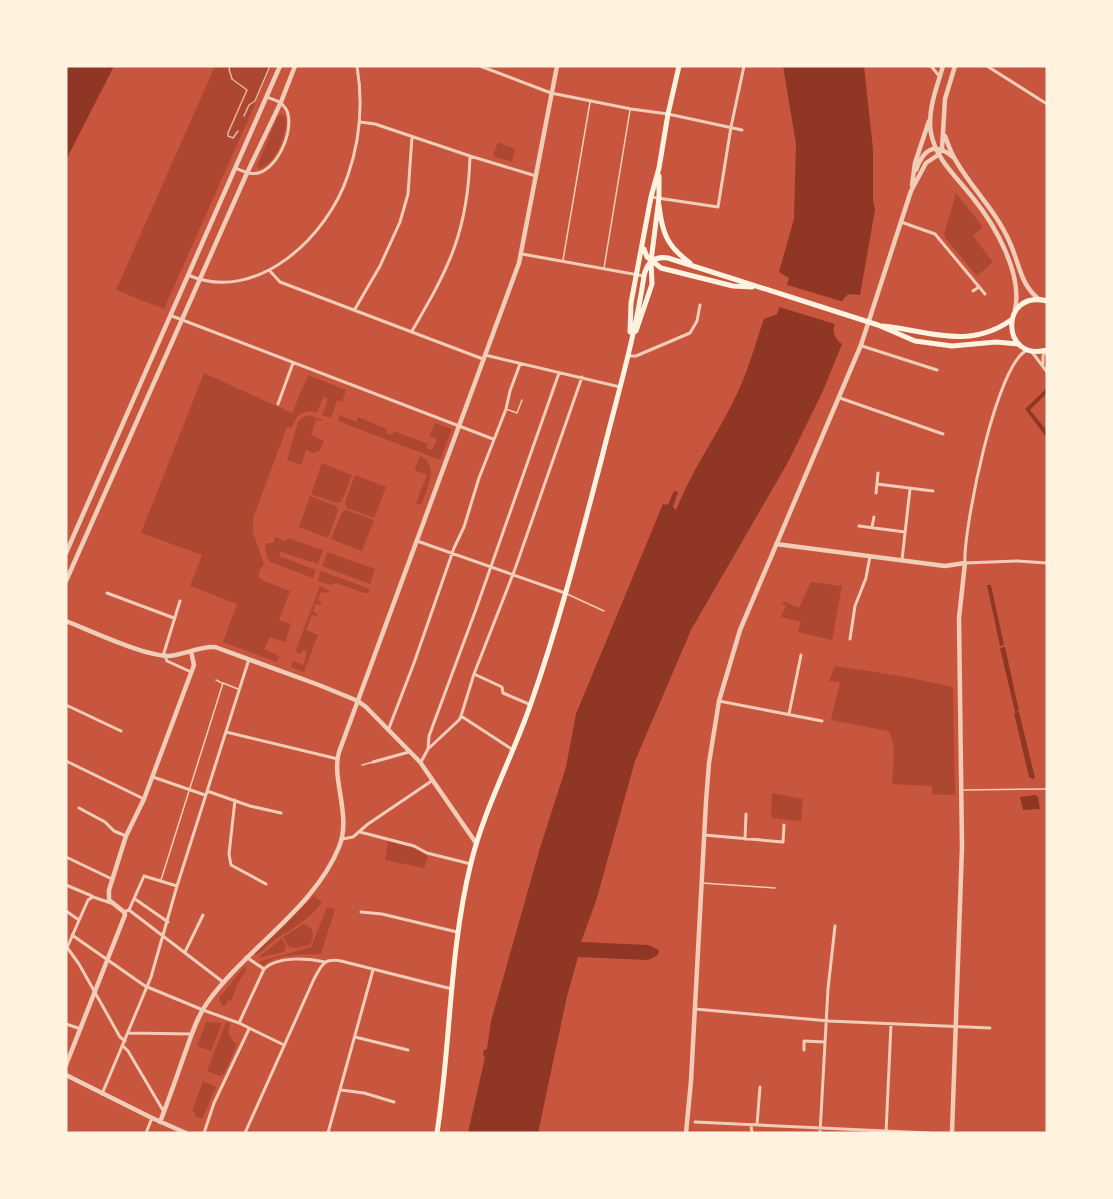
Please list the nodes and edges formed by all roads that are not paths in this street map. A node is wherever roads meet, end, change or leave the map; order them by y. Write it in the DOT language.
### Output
graph roads {
  1 [pos="280,66"];
  2 [pos="295,66"];
  3 [pos="357,66"];
  4 [pos="480,66"];
  5 [pos="557,66"];
  6 [pos="679,66"];
  7 [pos="744,66"];
  8 [pos="932,66"];
  9 [pos="943,66"];
  10 [pos="955,66"];
  11 [pos="987,66"];
  12 [pos="939,77"];
  13 [pos="551,93"];
  14 [pos="267,96"];
  15 [pos="591,101"];
  16 [pos="281,102"];
  17 [pos="1047,104"];
  18 [pos="630,109"];
  19 [pos="668,114"];
  20 [pos="930,116"];
  21 [pos="360,122"];
  22 [pos="731,127"];
  23 [pos="742,130"];
  24 [pos="944,133"];
  25 [pos="412,137"];
  26 [pos="939,151"];
  27 [pos="470,156"];
  28 [pos="954,159"];
  29 [pos="235,168"];
  30 [pos="659,168"];
  31 [pos="247,172"];
  32 [pos="536,176"];
  33 [pos="913,178"];
  34 [pos="911,191"];
  35 [pos="651,197"];
  36 [pos="658,198"];
  37 [pos="901,222"];
  38 [pos="644,244"];
  39 [pos="522,254"];
  40 [pos="563,260"];
  41 [pos="651,261"];
  42 [pos="693,266"];
  43 [pos="603,268"];
  44 [pos="270,270"];
  45 [pos="669,270"];
  46 [pos="188,275"];
  47 [pos="640,275"];
  48 [pos="653,275"];
  49 [pos="199,280"];
  50 [pos="979,287"];
  51 [pos="757,288"];
  52 [pos="973,291"];
  53 [pos="985,294"];
  54 [pos="1044,300"];
  55 [pos="700,305"];
  56 [pos="355,309"];
  57 [pos="1015,311"];
  58 [pos="172,316"];
  59 [pos="182,320"];
  60 [pos="1011,320"];
  61 [pos="878,325"];
  62 [pos="411,331"];
  63 [pos="1018,344"];
  64 [pos="861,345"];
  65 [pos="630,349"];
  66 [pos="1047,350"];
  67 [pos="1030,351"];
  68 [pos="628,356"];
  69 [pos="484,357"];
  70 [pos="293,363"];
  71 [pos="520,364"];
  72 [pos="1043,366"];
  73 [pos="936,370"];
  74 [pos="1047,372"];
  75 [pos="559,373"];
  76 [pos="582,377"];
  77 [pos="620,387"];
  78 [pos="840,398"];
  79 [pos="522,400"];
  80 [pos="278,404"];
  81 [pos="506,410"];
  82 [pos="458,426"];
  83 [pos="943,434"];
  84 [pos="494,439"];
  85 [pos="878,473"];
  86 [pos="877,484"];
  87 [pos="910,489"];
  88 [pos="933,491"];
  89 [pos="876,493"];
  90 [pos="873,517"];
  91 [pos="859,526"];
  92 [pos="872,528"];
  93 [pos="905,532"];
  94 [pos="417,541"];
  95 [pos="776,544"];
  96 [pos="66,554"];
  97 [pos="452,554"];
  98 [pos="870,556"];
  99 [pos="902,560"];
  100 [pos="965,563"];
  101 [pos="1047,563"];
  102 [pos="491,566"];
  103 [pos="513,574"];
  104 [pos="66,581"];
  105 [pos="106,593"];
  106 [pos="566,594"];
  107 [pos="180,601"];
  108 [pos="604,611"];
  109 [pos="174,618"];
  110 [pos="66,621"];
  111 [pos="850,639"];
  112 [pos="191,651"];
  113 [pos="801,655"];
  114 [pos="164,656"];
  115 [pos="249,659"];
  116 [pos="191,672"];
  117 [pos="474,674"];
  118 [pos="216,681"];
  119 [pos="223,683"];
  120 [pos="239,689"];
  121 [pos="358,701"];
  122 [pos="719,701"];
  123 [pos="66,705"];
  124 [pos="531,705"];
  125 [pos="789,714"];
  126 [pos="461,716"];
  127 [pos="822,721"];
  128 [pos="389,728"];
  129 [pos="122,731"];
  130 [pos="226,732"];
  131 [pos="428,749"];
  132 [pos="514,751"];
  133 [pos="411,752"];
  134 [pos="338,759"];
  135 [pos="66,761"];
  136 [pos="373,762"];
  137 [pos="420,762"];
  138 [pos="362,765"];
  139 [pos="153,777"];
  140 [pos="433,780"];
  141 [pos="1047,789"];
  142 [pos="189,790"];
  143 [pos="962,790"];
  144 [pos="206,793"];
  145 [pos="144,799"];
  146 [pos="235,800"];
  147 [pos="79,808"];
  148 [pos="281,813"];
  149 [pos="746,814"];
  150 [pos="784,825"];
  151 [pos="360,832"];
  152 [pos="704,835"];
  153 [pos="126,836"];
  154 [pos="342,839"];
  155 [pos="745,839"];
  156 [pos="476,843"];
  157 [pos="66,857"];
  158 [pos="471,864"];
  159 [pos="112,879"];
  160 [pos="161,881"];
  161 [pos="702,883"];
  162 [pos="266,884"];
  163 [pos="66,885"];
  164 [pos="177,886"];
  165 [pos="775,888"];
  166 [pos="93,897"];
  167 [pos="135,899"];
  168 [pos="112,903"];
  169 [pos="66,911"];
  170 [pos="127,911"];
  171 [pos="361,912"];
  172 [pos="203,915"];
  173 [pos="79,920"];
  174 [pos="168,922"];
  175 [pos="835,926"];
  176 [pos="458,933"];
  177 [pos="72,935"];
  178 [pos="164,936"];
  179 [pos="66,947"];
  180 [pos="185,952"];
  181 [pos="246,957"];
  182 [pos="108,960"];
  183 [pos="323,964"];
  184 [pos="264,969"];
  185 [pos="373,970"];
  186 [pos="223,982"];
  187 [pos="147,987"];
  188 [pos="452,989"];
  189 [pos="95,994"];
  190 [pos="694,1009"];
  191 [pos="203,1010"];
  192 [pos="826,1021"];
  193 [pos="239,1023"];
  194 [pos="66,1024"];
  195 [pos="891,1024"];
  196 [pos="957,1027"];
  197 [pos="990,1028"];
  198 [pos="81,1029"];
  199 [pos="249,1029"];
  200 [pos="129,1033"];
  201 [pos="192,1034"];
  202 [pos="355,1037"];
  203 [pos="125,1041"];
  204 [pos="825,1042"];
  205 [pos="284,1045"];
  206 [pos="123,1046"];
  207 [pos="408,1050"];
  208 [pos="804,1050"];
  209 [pos="66,1065"];
  210 [pos="66,1075"];
  211 [pos="760,1087"];
  212 [pos="341,1090"];
  213 [pos="102,1094"];
  214 [pos="394,1102"];
  215 [pos="164,1112"];
  216 [pos="152,1118"];
  217 [pos="160,1122"];
  218 [pos="695,1122"];
  219 [pos="751,1125"];
  220 [pos="757,1125"];
  221 [pos="821,1128"];
  222 [pos="886,1132"];
  223 [pos="146,1133"];
  224 [pos="186,1133"];
  225 [pos="204,1133"];
  226 [pos="244,1133"];
  227 [pos="328,1133"];
  228 [pos="437,1133"];
  229 [pos="686,1133"];
  230 [pos="752,1133"];
  231 [pos="820,1133"];
  232 [pos="929,1133"];
  233 [pos="952,1133"];
  1 -- 14 [label="street"];
  2 -- 16 [label="street"];
  3 -- 21 [label="street"];
  4 -- 13 [label="street"];
  5 -- 13 [label="street"];
  6 -- 19 [label="main road"];
  7 -- 22 [label="street"];
  8 -- 12 [label="street"];
  9 -- 12 [label="street"];
  10 -- 24 [label="street"];
  11 -- 17 [label="street"];
  12 -- 20 [label="street"];
  13 -- 15 [label="street"];
  13 -- 32 [label="street"];
  14 -- 16 [label="street"];
  14 -- 29 [label="street"];
  15 -- 18 [label="street"];
  15 -- 40 [label="lane"];
  16 -- 31 [label="street"];
  16 -- 31 [label="street"];
  18 -- 19 [label="street"];
  18 -- 43 [label="lane"];
  19 -- 22 [label="street"];
  19 -- 30 [label="main road"];
  20 -- 26 [label="street"];
  20 -- 33 [label="street"];
  21 -- 25 [label="street"];
  21 -- 44 [label="street"];
  22 -- 23 [label="street"];
  22 -- 36 [label="street"];
  24 -- 26 [label="street"];
  24 -- 28 [label="street"];
  25 -- 27 [label="street"];
  25 -- 56 [label="street"];
  26 -- 28 [label="street"];
  26 -- 33 [label="street"];
  26 -- 34 [label="street"];
  26 -- 57 [label="street"];
  27 -- 32 [label="street"];
  27 -- 62 [label="street"];
  28 -- 54 [label="street"];
  29 -- 31 [label="street"];
  29 -- 46 [label="street"];
  30 -- 35 [label="main road"];
  30 -- 36 [label="main road"];
  31 -- 49 [label="street"];
  32 -- 39 [label="street"];
  33 -- 34 [label="street"];
  34 -- 37 [label="street"];
  35 -- 36 [label="street"];
  35 -- 38 [label="main road"];
  36 -- 41 [label="main road"];
  36 -- 42 [label="main road"];
  37 -- 50 [label="street"];
  37 -- 64 [label="street"];
  38 -- 41 [label="main road"];
  38 -- 47 [label="main road"];
  39 -- 40 [label="street"];
  39 -- 69 [label="street"];
  40 -- 43 [label="street"];
  41 -- 42 [label="main road"];
  41 -- 45 [label="main road"];
  41 -- 47 [label="main road"];
  41 -- 48 [label="main road"];
  42 -- 51 [label="main road"];
  43 -- 47 [label="street"];
  44 -- 49 [label="street"];
  44 -- 56 [label="street"];
  45 -- 48 [label="main road"];
  45 -- 51 [label="main road"];
  46 -- 49 [label="street"];
  46 -- 58 [label="street"];
  47 -- 48 [label="street"];
  47 -- 65 [label="main road"];
  48 -- 65 [label="main road"];
  49 -- 59 [label="street"];
  50 -- 52 [label="street"];
  50 -- 53 [label="street"];
  51 -- 61 [label="main road"];
  54 -- 57 [label="main road"];
  55 -- 68 [label="street"];
  56 -- 62 [label="street"];
  57 -- 60 [label="main road"];
  58 -- 59 [label="street"];
  58 -- 96 [label="street"];
  59 -- 70 [label="street"];
  59 -- 104 [label="street"];
  60 -- 61 [label="main road"];
  60 -- 63 [label="main road"];
  61 -- 63 [label="main road"];
  62 -- 69 [label="street"];
  63 -- 67 [label="main road"];
  64 -- 73 [label="street"];
  64 -- 78 [label="street"];
  65 -- 68 [label="main road"];
  66 -- 67 [label="main road"];
  66 -- 72 [label="street"];
  67 -- 72 [label="street"];
  67 -- 100 [label="street"];
  68 -- 77 [label="main road"];
  69 -- 71 [label="street"];
  69 -- 82 [label="street"];
  70 -- 80 [label="street"];
  70 -- 82 [label="street"];
  71 -- 75 [label="street"];
  71 -- 81 [label="street"];
  72 -- 74 [label="street"];
  75 -- 76 [label="street"];
  75 -- 102 [label="street"];
  76 -- 77 [label="street"];
  76 -- 103 [label="street"];
  77 -- 106 [label="main road"];
  78 -- 83 [label="street"];
  78 -- 95 [label="street"];
  79 -- 81 [label="lane"];
  81 -- 84 [label="street"];
  82 -- 84 [label="street"];
  82 -- 94 [label="street"];
  84 -- 97 [label="street"];
  85 -- 86 [label="street"];
  86 -- 87 [label="street"];
  86 -- 89 [label="street"];
  87 -- 88 [label="street"];
  87 -- 93 [label="street"];
  90 -- 92 [label="street"];
  91 -- 92 [label="street"];
  92 -- 93 [label="street"];
  93 -- 99 [label="street"];
  94 -- 97 [label="street"];
  94 -- 121 [label="street"];
  95 -- 98 [label="street"];
  95 -- 122 [label="street"];
  97 -- 102 [label="street"];
  97 -- 128 [label="street"];
  98 -- 99 [label="street"];
  98 -- 111 [label="street"];
  99 -- 100 [label="street"];
  100 -- 101 [label="street"];
  100 -- 143 [label="street"];
  102 -- 103 [label="street"];
  102 -- 131 [label="street"];
  103 -- 106 [label="street"];
  103 -- 117 [label="street"];
  105 -- 109 [label="street"];
  106 -- 108 [label="lane"];
  106 -- 124 [label="main road"];
  107 -- 109 [label="street"];
  109 -- 114 [label="street"];
  110 -- 114 [label="street"];
  112 -- 114 [label="street"];
  112 -- 115 [label="street"];
  112 -- 116 [label="street"];
  113 -- 125 [label="street"];
  114 -- 116 [label="street"];
  115 -- 120 [label="street"];
  115 -- 121 [label="street"];
  116 -- 139 [label="street"];
  117 -- 124 [label="street"];
  117 -- 126 [label="street"];
  118 -- 119 [label="lane"];
  119 -- 120 [label="lane"];
  119 -- 142 [label="lane"];
  120 -- 130 [label="street"];
  121 -- 128 [label="street"];
  121 -- 134 [label="street"];
  122 -- 125 [label="street"];
  122 -- 152 [label="street"];
  123 -- 129 [label="street"];
  124 -- 132 [label="main road"];
  125 -- 127 [label="street"];
  126 -- 131 [label="street"];
  126 -- 132 [label="street"];
  128 -- 133 [label="street"];
  130 -- 134 [label="street"];
  130 -- 144 [label="street"];
  131 -- 137 [label="street"];
  132 -- 156 [label="main road"];
  133 -- 136 [label="street"];
  133 -- 137 [label="street"];
  134 -- 154 [label="street"];
  135 -- 145 [label="street"];
  136 -- 138 [label="lane"];
  137 -- 140 [label="street"];
  139 -- 142 [label="street"];
  139 -- 145 [label="street"];
  140 -- 151 [label="street"];
  140 -- 156 [label="street"];
  141 -- 143 [label="lane"];
  142 -- 144 [label="street"];
  142 -- 160 [label="lane"];
  143 -- 196 [label="street"];
  144 -- 146 [label="street"];
  144 -- 164 [label="street"];
  145 -- 153 [label="street"];
  146 -- 148 [label="street"];
  146 -- 162 [label="street"];
  147 -- 153 [label="street"];
  149 -- 155 [label="street"];
  150 -- 155 [label="street"];
  151 -- 154 [label="street"];
  151 -- 158 [label="street"];
  152 -- 155 [label="street"];
  152 -- 161 [label="street"];
  153 -- 159 [label="street"];
  154 -- 181 [label="street"];
  156 -- 158 [label="main road"];
  157 -- 159 [label="street"];
  158 -- 176 [label="main road"];
  159 -- 168 [label="street"];
  160 -- 164 [label="street"];
  160 -- 167 [label="street"];
  161 -- 165 [label="lane"];
  161 -- 190 [label="street"];
  163 -- 166 [label="street"];
  164 -- 174 [label="street"];
  166 -- 168 [label="street"];
  166 -- 173 [label="street"];
  167 -- 170 [label="street"];
  167 -- 174 [label="street"];
  168 -- 170 [label="street"];
  169 -- 173 [label="street"];
  170 -- 178 [label="street"];
  170 -- 182 [label="street"];
  171 -- 176 [label="street"];
  172 -- 180 [label="street"];
  173 -- 177 [label="street"];
  174 -- 178 [label="street"];
  175 -- 192 [label="street"];
  176 -- 188 [label="main road"];
  177 -- 179 [label="street"];
  177 -- 182 [label="street"];
  178 -- 180 [label="street"];
  178 -- 187 [label="street"];
  179 -- 189 [label="street"];
  180 -- 186 [label="street"];
  181 -- 184 [label="street"];
  181 -- 186 [label="street"];
  182 -- 187 [label="street"];
  182 -- 189 [label="street"];
  183 -- 184 [label="street"];
  183 -- 185 [label="street"];
  183 -- 205 [label="street"];
  184 -- 193 [label="street"];
  185 -- 188 [label="street"];
  185 -- 202 [label="street"];
  186 -- 191 [label="street"];
  187 -- 191 [label="street"];
  187 -- 200 [label="street"];
  188 -- 228 [label="main road"];
  189 -- 198 [label="street"];
  189 -- 203 [label="street"];
  190 -- 192 [label="street"];
  190 -- 229 [label="street"];
  191 -- 193 [label="street"];
  191 -- 201 [label="street"];
  192 -- 195 [label="street"];
  192 -- 204 [label="street"];
  193 -- 199 [label="street"];
  194 -- 198 [label="street"];
  195 -- 196 [label="street"];
  195 -- 222 [label="street"];
  196 -- 197 [label="street"];
  196 -- 233 [label="street"];
  198 -- 209 [label="street"];
  199 -- 205 [label="street"];
  199 -- 225 [label="street"];
  200 -- 201 [label="street"];
  200 -- 203 [label="street"];
  201 -- 215 [label="street"];
  202 -- 207 [label="street"];
  202 -- 212 [label="street"];
  203 -- 206 [label="street"];
  204 -- 208 [label="street"];
  204 -- 221 [label="street"];
  205 -- 226 [label="street"];
  206 -- 213 [label="street"];
  206 -- 215 [label="street"];
  210 -- 213 [label="street"];
  211 -- 220 [label="street"];
  212 -- 214 [label="street"];
  212 -- 227 [label="street"];
  213 -- 216 [label="street"];
  215 -- 217 [label="street"];
  216 -- 217 [label="street"];
  216 -- 223 [label="street"];
  217 -- 224 [label="street"];
  218 -- 219 [label="street"];
  219 -- 220 [label="street"];
  219 -- 230 [label="street"];
  220 -- 221 [label="street"];
  221 -- 222 [label="street"];
  221 -- 231 [label="street"];
  222 -- 232 [label="street"];
}
